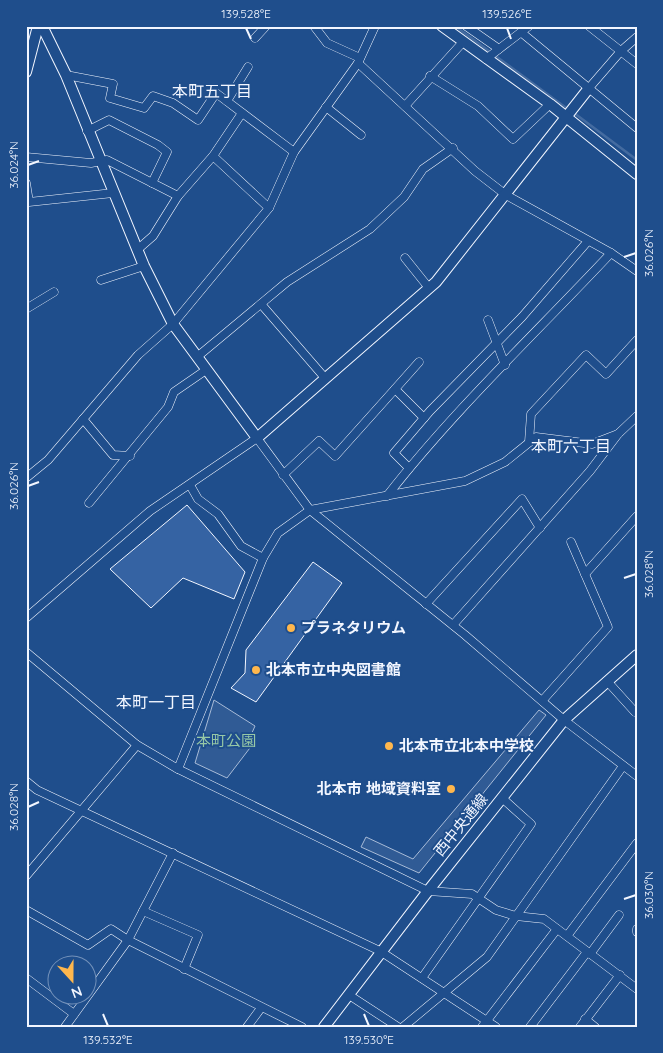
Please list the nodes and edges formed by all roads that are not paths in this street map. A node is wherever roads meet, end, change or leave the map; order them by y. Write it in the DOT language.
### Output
graph roads {
  1 [pos="38,26"];
  2 [pos="42,26"];
  3 [pos="266,26"];
  4 [pos="314,26"];
  5 [pos="375,26"];
  6 [pos="442,26"];
  7 [pos="466,26"];
  8 [pos="589,26"];
  9 [pos="526,28"];
  10 [pos="637,37"];
  11 [pos="255,38"];
  12 [pos="463,42"];
  13 [pos="499,49"];
  14 [pos="620,50"];
  15 [pos="486,59"];
  16 [pos="359,60"];
  17 [pos="637,64"];
  18 [pos="248,67"];
  19 [pos="26,72"];
  20 [pos="66,75"];
  21 [pos="430,76"];
  22 [pos="589,88"];
  23 [pos="227,101"];
  24 [pos="550,104"];
  25 [pos="404,106"];
  26 [pos="326,107"];
  27 [pos="242,112"];
  28 [pos="566,119"];
  29 [pos="637,128"];
  30 [pos="87,132"];
  31 [pos="361,135"];
  32 [pos="453,148"];
  33 [pos="294,152"];
  34 [pos="213,156"];
  35 [pos="26,157"];
  36 [pos="100,162"];
  37 [pos="637,174"];
  38 [pos="26,183"];
  39 [pos="152,183"];
  40 [pos="113,193"];
  41 [pos="506,195"];
  42 [pos="178,196"];
  43 [pos="269,208"];
  44 [pos="588,241"];
  45 [pos="137,250"];
  46 [pos="611,253"];
  47 [pos="405,258"];
  48 [pos="144,266"];
  49 [pos="636,270"];
  50 [pos="101,280"];
  51 [pos="429,288"];
  52 [pos="54,292"];
  53 [pos="261,304"];
  54 [pos="26,309"];
  55 [pos="488,320"];
  56 [pos="173,324"];
  57 [pos="637,340"];
  58 [pos="496,342"];
  59 [pos="197,357"];
  60 [pos="419,362"];
  61 [pos="505,365"];
  62 [pos="206,370"];
  63 [pos="325,378"];
  64 [pos="394,389"];
  65 [pos="637,416"];
  66 [pos="424,418"];
  67 [pos="83,419"];
  68 [pos="618,434"];
  69 [pos="257,438"];
  70 [pos="529,442"];
  71 [pos="130,456"];
  72 [pos="409,468"];
  73 [pos="283,475"];
  74 [pos="26,478"];
  75 [pos="190,485"];
  76 [pos="387,496"];
  77 [pos="89,503"];
  78 [pos="310,510"];
  79 [pos="637,516"];
  80 [pos="540,528"];
  81 [pos="571,542"];
  82 [pos="263,558"];
  83 [pos="585,574"];
  84 [pos="426,604"];
  85 [pos="26,618"];
  86 [pos="453,625"];
  87 [pos="26,652"];
  88 [pos="637,655"];
  89 [pos="608,681"];
  90 [pos="542,701"];
  91 [pos="635,712"];
  92 [pos="564,720"];
  93 [pos="137,745"];
  94 [pos="623,766"];
  95 [pos="178,768"];
  96 [pos="637,776"];
  97 [pos="26,781"];
  98 [pos="502,798"];
  99 [pos="82,811"];
  100 [pos="637,843"];
  101 [pos="173,853"];
  102 [pos="26,876"];
  103 [pos="428,891"];
  104 [pos="477,897"];
  105 [pos="26,910"];
  106 [pos="143,911"];
  107 [pos="619,915"];
  108 [pos="516,916"];
  109 [pos="557,929"];
  110 [pos="567,936"];
  111 [pos="128,940"];
  112 [pos="380,951"];
  113 [pos="589,953"];
  114 [pos="184,968"];
  115 [pos="620,976"];
  116 [pos="26,978"];
  117 [pos="422,978"];
  118 [pos="637,989"];
  119 [pos="446,993"];
  120 [pos="349,995"];
  121 [pos="262,1008"];
  122 [pos="74,1014"];
  123 [pos="586,1020"];
  124 [pos="484,1024"];
  125 [pos="65,1027"];
  126 [pos="247,1027"];
  127 [pos="302,1027"];
  128 [pos="324,1027"];
  129 [pos="398,1027"];
  130 [pos="403,1027"];
  131 [pos="496,1027"];
  132 [pos="530,1027"];
  133 [pos="580,1027"];
  134 [pos="595,1027"];
  1 -- 19 [label="street"];
  2 -- 20 [label="street"];
  3 -- 11 [label="street"];
  4 -- 16 [label="street"];
  5 -- 16 [label="street"];
  6 -- 12 [label="street"];
  7 -- 13 [label="street"];
  8 -- 14 [label="street"];
  9 -- 13 [label="street"];
  9 -- 22 [label="street"];
  10 -- 14 [label="street"];
  12 -- 15 [label="street"];
  12 -- 21 [label="street"];
  13 -- 15 [label="street"];
  14 -- 17 [label="street"];
  14 -- 22 [label="street"];
  15 -- 24 [label="street"];
  16 -- 25 [label="street"];
  16 -- 26 [label="street"];
  18 -- 23 [label="street"];
  20 -- 23 [label="street"];
  20 -- 30 [label="street"];
  21 -- 24 [label="street"];
  21 -- 25 [label="street"];
  22 -- 28 [label="street"];
  22 -- 29 [label="street"];
  23 -- 27 [label="street"];
  24 -- 28 [label="street"];
  25 -- 32 [label="street"];
  26 -- 31 [label="street"];
  26 -- 33 [label="street"];
  27 -- 33 [label="street"];
  27 -- 34 [label="street"];
  28 -- 37 [label="street"];
  28 -- 41 [label="street"];
  30 -- 36 [label="street"];
  30 -- 39 [label="street"];
  32 -- 41 [label="street"];
  32 -- 53 [label="street"];
  33 -- 43 [label="street"];
  34 -- 42 [label="street"];
  34 -- 43 [label="street"];
  35 -- 36 [label="street"];
  36 -- 39 [label="street"];
  36 -- 40 [label="street"];
  38 -- 40 [label="street"];
  39 -- 42 [label="street"];
  40 -- 45 [label="street"];
  41 -- 44 [label="street"];
  41 -- 51 [label="street"];
  42 -- 45 [label="street"];
  43 -- 56 [label="street"];
  44 -- 46 [label="street"];
  44 -- 58 [label="street"];
  45 -- 48 [label="street"];
  46 -- 49 [label="street"];
  46 -- 61 [label="street"];
  47 -- 51 [label="street"];
  48 -- 50 [label="street"];
  48 -- 56 [label="street"];
  51 -- 63 [label="street"];
  52 -- 54 [label="street"];
  53 -- 59 [label="street"];
  53 -- 63 [label="street"];
  55 -- 58 [label="street"];
  56 -- 59 [label="street"];
  56 -- 67 [label="street"];
  57 -- 70 [label="street"];
  58 -- 61 [label="street"];
  58 -- 66 [label="street"];
  59 -- 62 [label="street"];
  60 -- 64 [label="street"];
  61 -- 72 [label="street"];
  62 -- 69 [label="street"];
  62 -- 71 [label="street"];
  63 -- 69 [label="street"];
  64 -- 66 [label="street"];
  64 -- 73 [label="street"];
  65 -- 68 [label="street"];
  66 -- 72 [label="street"];
  67 -- 71 [label="street"];
  67 -- 74 [label="street"];
  68 -- 70 [label="street"];
  68 -- 80 [label="street"];
  69 -- 73 [label="street"];
  69 -- 75 [label="street"];
  70 -- 76 [label="street"];
  71 -- 77 [label="street"];
  72 -- 76 [label="street"];
  73 -- 78 [label="street"];
  75 -- 82 [label="street"];
  75 -- 85 [label="street"];
  76 -- 78 [label="street"];
  78 -- 82 [label="street"];
  78 -- 84 [label="street"];
  79 -- 83 [label="street"];
  80 -- 84 [label="street"];
  80 -- 86 [label="street"];
  81 -- 83 [label="street"];
  82 -- 95 [label="street"];
  83 -- 90 [label="street"];
  84 -- 86 [label="street"];
  86 -- 90 [label="street"];
  87 -- 93 [label="street"];
  88 -- 89 [label="street, 西中央通線"];
  89 -- 91 [label="street"];
  89 -- 92 [label="street, 西中央通線"];
  90 -- 92 [label="street"];
  92 -- 94 [label="street"];
  92 -- 98 [label="street, 西中央通線"];
  93 -- 95 [label="street"];
  93 -- 99 [label="street"];
  94 -- 96 [label="street"];
  94 -- 108 [label="street"];
  95 -- 103 [label="street"];
  97 -- 99 [label="street"];
  98 -- 103 [label="street, 西中央通線"];
  98 -- 104 [label="street"];
  99 -- 101 [label="street"];
  99 -- 102 [label="street"];
  100 -- 110 [label="street"];
  101 -- 106 [label="street"];
  101 -- 112 [label="street"];
  103 -- 104 [label="street"];
  103 -- 112 [label="street, 西中央通線"];
  104 -- 108 [label="street"];
  104 -- 117 [label="street"];
  105 -- 111 [label="street"];
  106 -- 111 [label="street"];
  106 -- 114 [label="street"];
  107 -- 113 [label="street"];
  108 -- 109 [label="street"];
  108 -- 119 [label="street"];
  109 -- 110 [label="street"];
  109 -- 124 [label="street"];
  110 -- 113 [label="street"];
  111 -- 114 [label="street"];
  111 -- 122 [label="street"];
  112 -- 117 [label="street"];
  112 -- 120 [label="street, 西中央通線"];
  113 -- 115 [label="street"];
  113 -- 132 [label="street"];
  114 -- 121 [label="street"];
  115 -- 118 [label="street"];
  115 -- 123 [label="street"];
  116 -- 122 [label="street"];
  117 -- 119 [label="street"];
  119 -- 124 [label="street"];
  119 -- 130 [label="street"];
  120 -- 128 [label="street, 西中央通線"];
  120 -- 129 [label="street"];
  121 -- 126 [label="street"];
  121 -- 127 [label="street"];
  122 -- 125 [label="street"];
  123 -- 133 [label="street"];
  123 -- 134 [label="street"];
  124 -- 131 [label="street"];
}
